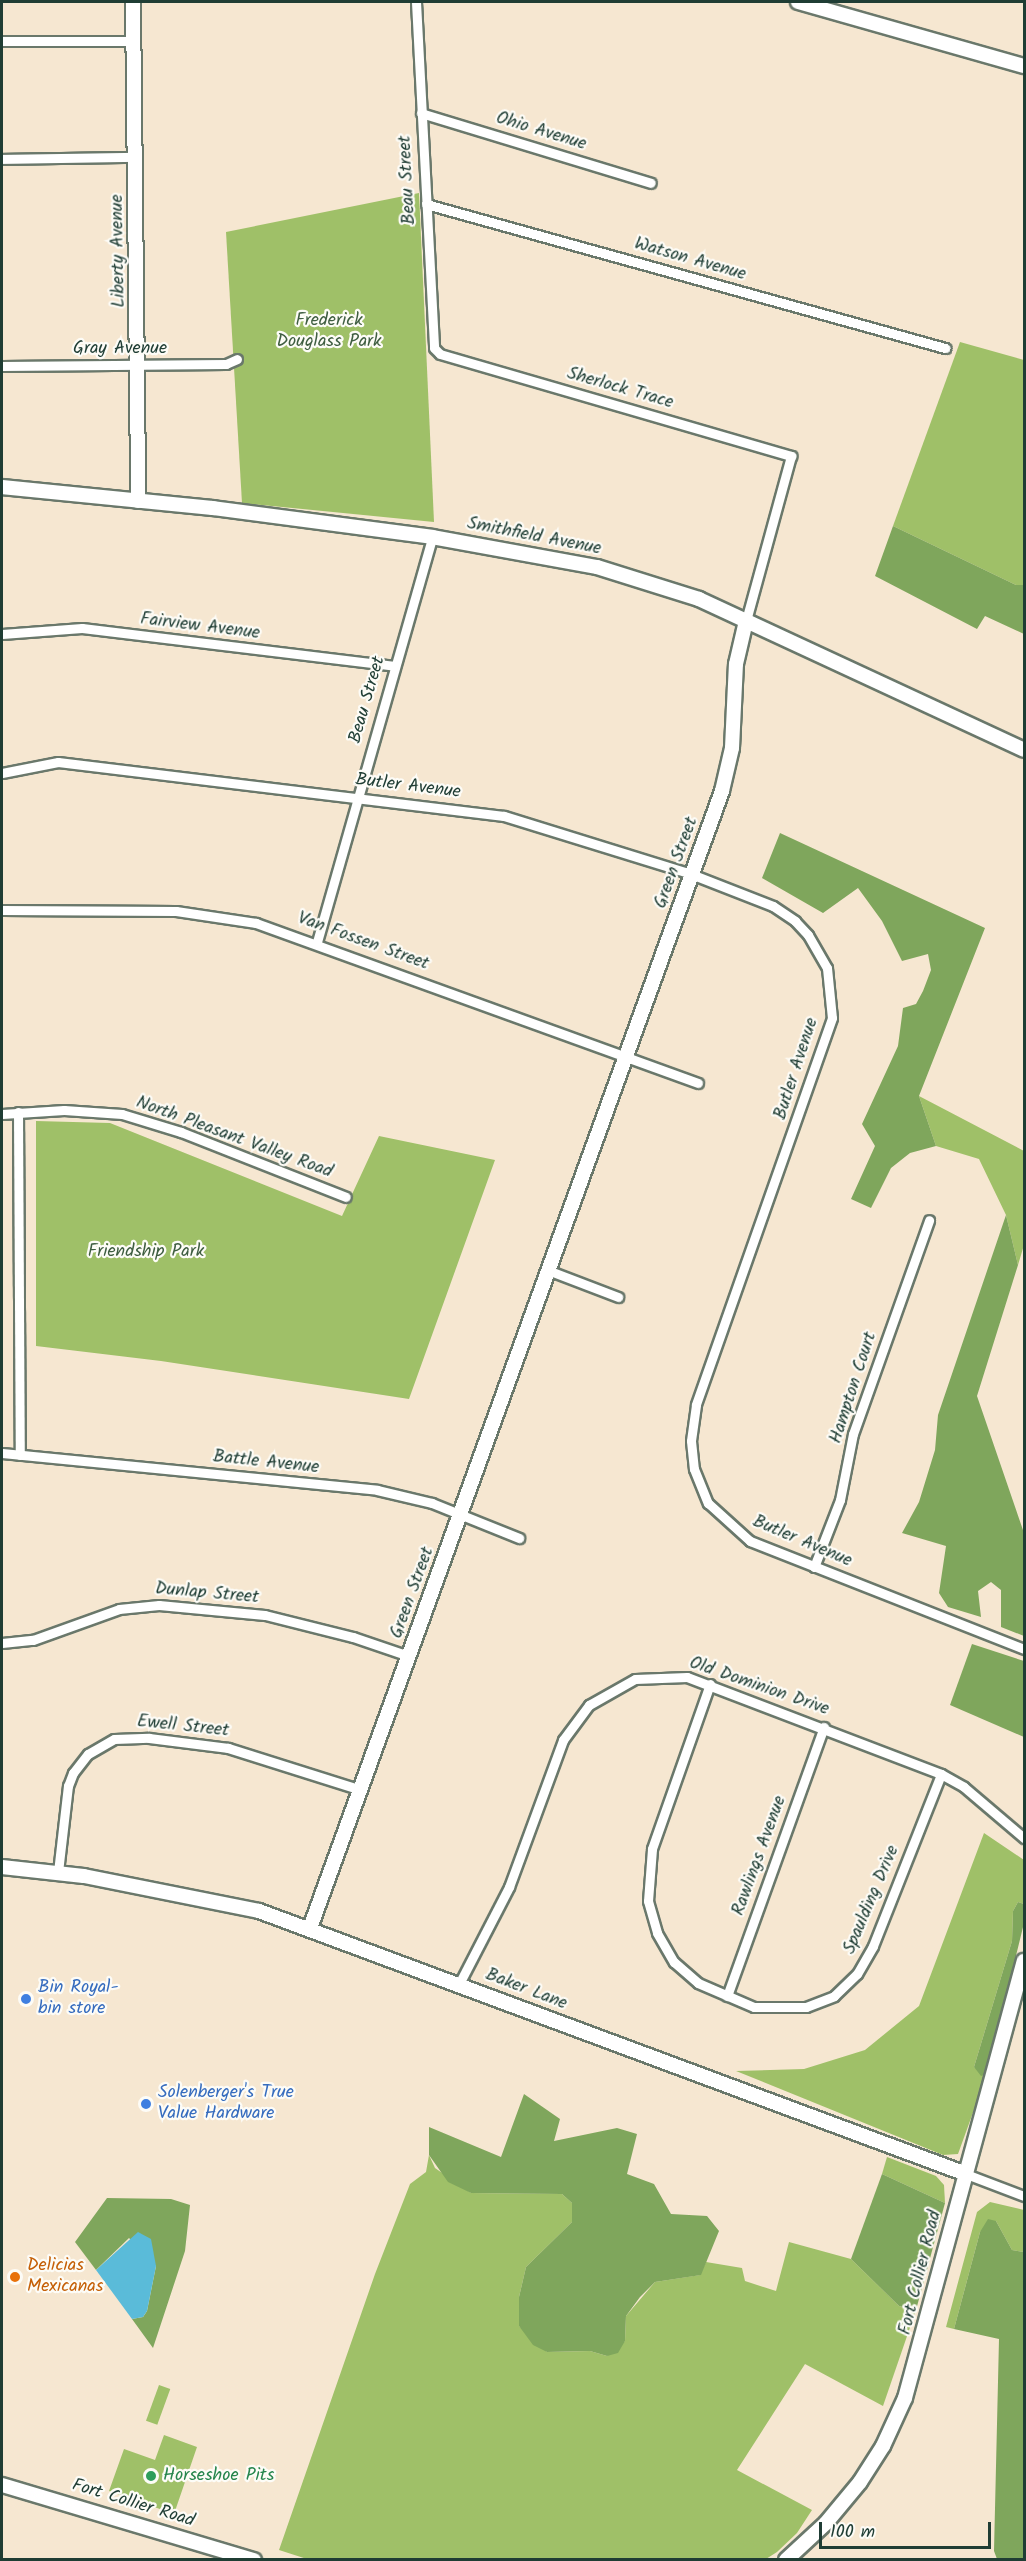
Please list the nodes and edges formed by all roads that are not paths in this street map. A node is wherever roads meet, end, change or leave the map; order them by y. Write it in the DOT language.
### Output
graph roads {
  1 [pos="133,2"];
  2 [pos="416,2"];
  3 [pos="798,2"];
  4 [pos="2,41"];
  5 [pos="134,41"];
  6 [pos="1024,66"];
  7 [pos="421,113"];
  8 [pos="135,157"];
  9 [pos="2,159"];
  10 [pos="651,183"];
  11 [pos="426,204"];
  12 [pos="945,348"];
  13 [pos="440,354"];
  14 [pos="237,359"];
  15 [pos="138,365"];
  16 [pos="2,366"];
  17 [pos="791,456"];
  18 [pos="2,487"];
  19 [pos="138,501"];
  20 [pos="432,537"];
  21 [pos="746,621"];
  22 [pos="2,634"];
  23 [pos="395,666"];
  24 [pos="1024,750"];
  25 [pos="2,773"];
  26 [pos="357,797"];
  27 [pos="691,874"];
  28 [pos="2,910"];
  29 [pos="317,942"];
  30 [pos="627,1054"];
  31 [pos="698,1083"];
  32 [pos="18,1112"];
  33 [pos="2,1114"];
  34 [pos="346,1197"];
  35 [pos="929,1220"];
  36 [pos="550,1271"];
  37 [pos="618,1297"];
  38 [pos="2,1453"];
  39 [pos="20,1455"];
  40 [pos="460,1514"];
  41 [pos="519,1538"];
  42 [pos="814,1567"];
  43 [pos="2,1643"];
  44 [pos="1024,1649"];
  45 [pos="410,1656"];
  46 [pos="710,1684"];
  47 [pos="824,1727"];
  48 [pos="941,1774"];
  49 [pos="361,1790"];
  50 [pos="1024,1838"];
  51 [pos="2,1867"];
  52 [pos="58,1872"];
  53 [pos="310,1928"];
  54 [pos="1024,1961"];
  55 [pos="459,1984"];
  56 [pos="727,1996"];
  57 [pos="966,2174"];
  58 [pos="1024,2196"];
  59 [pos="2,2485"];
  60 [pos="251,2559"];
  61 [pos="786,2559"];
  1 -- 5 [label="street, Liberty Avenue"];
  2 -- 7 [label="street, Beau Street"];
  3 -- 6 [label="street"];
  4 -- 5 [label="street"];
  5 -- 8 [label="street, Liberty Avenue"];
  7 -- 10 [label="street, Ohio Avenue"];
  7 -- 11 [label="street, Beau Street"];
  8 -- 9 [label="street"];
  8 -- 15 [label="street, Liberty Avenue"];
  11 -- 12 [label="street, Watson Avenue"];
  11 -- 13 [label="street, Beau Street"];
  13 -- 17 [label="street, Sherlock Trace"];
  14 -- 15 [label="street, Gray Avenue"];
  15 -- 16 [label="street, Gray Avenue"];
  15 -- 19 [label="street, Liberty Avenue"];
  17 -- 21 [label="street, Green Street"];
  18 -- 19 [label="street, Smithfield Avenue"];
  19 -- 20 [label="street, Smithfield Avenue"];
  20 -- 21 [label="street, Smithfield Avenue"];
  20 -- 23 [label="street, Beau Street"];
  21 -- 24 [label="street, Smithfield Avenue"];
  21 -- 27 [label="street, Green Street"];
  22 -- 23 [label="street, Fairview Avenue"];
  23 -- 26 [label="street, Beau Street"];
  25 -- 26 [label="street, Butler Avenue"];
  26 -- 27 [label="street, Butler Avenue"];
  26 -- 29 [label="street, Beau Street"];
  27 -- 30 [label="street, Green Street"];
  27 -- 42 [label="street, Butler Avenue"];
  28 -- 29 [label="street, Van Fossen Street"];
  29 -- 30 [label="street, Van Fossen Street"];
  30 -- 31 [label="street, Van Fossen Street"];
  30 -- 36 [label="street, Green Street"];
  32 -- 33 [label="street, North Pleasant Valley Road"];
  32 -- 34 [label="street, North Pleasant Valley Road"];
  32 -- 39 [label="street"];
  35 -- 42 [label="street, Hampton Court"];
  36 -- 37 [label="street"];
  36 -- 40 [label="street, Green Street"];
  38 -- 39 [label="street, Battle Avenue"];
  39 -- 40 [label="street, Battle Avenue"];
  40 -- 41 [label="street, Battle Avenue"];
  40 -- 45 [label="street, Green Street"];
  42 -- 44 [label="street, Butler Avenue"];
  43 -- 45 [label="street, Dunlap Street"];
  45 -- 49 [label="street, Green Street"];
  46 -- 47 [label="street, Old Dominion Drive"];
  46 -- 55 [label="street, Old Dominion Drive"];
  46 -- 56 [label="street, Spaulding Drive"];
  47 -- 48 [label="street, Old Dominion Drive"];
  47 -- 56 [label="street, Rawlings Avenue"];
  48 -- 50 [label="street, Old Dominion Drive"];
  48 -- 56 [label="street, Spaulding Drive"];
  49 -- 52 [label="street, Ewell Street"];
  49 -- 53 [label="street, Green Street"];
  51 -- 52 [label="street, Baker Lane"];
  52 -- 53 [label="street, Baker Lane"];
  53 -- 55 [label="street, Baker Lane"];
  54 -- 57 [label="street, Fort Collier Road"];
  55 -- 57 [label="street, Baker Lane"];
  57 -- 58 [label="street, Baker Lane"];
  57 -- 61 [label="street, Fort Collier Road"];
  59 -- 60 [label="street, Fort Collier Road"];
}
